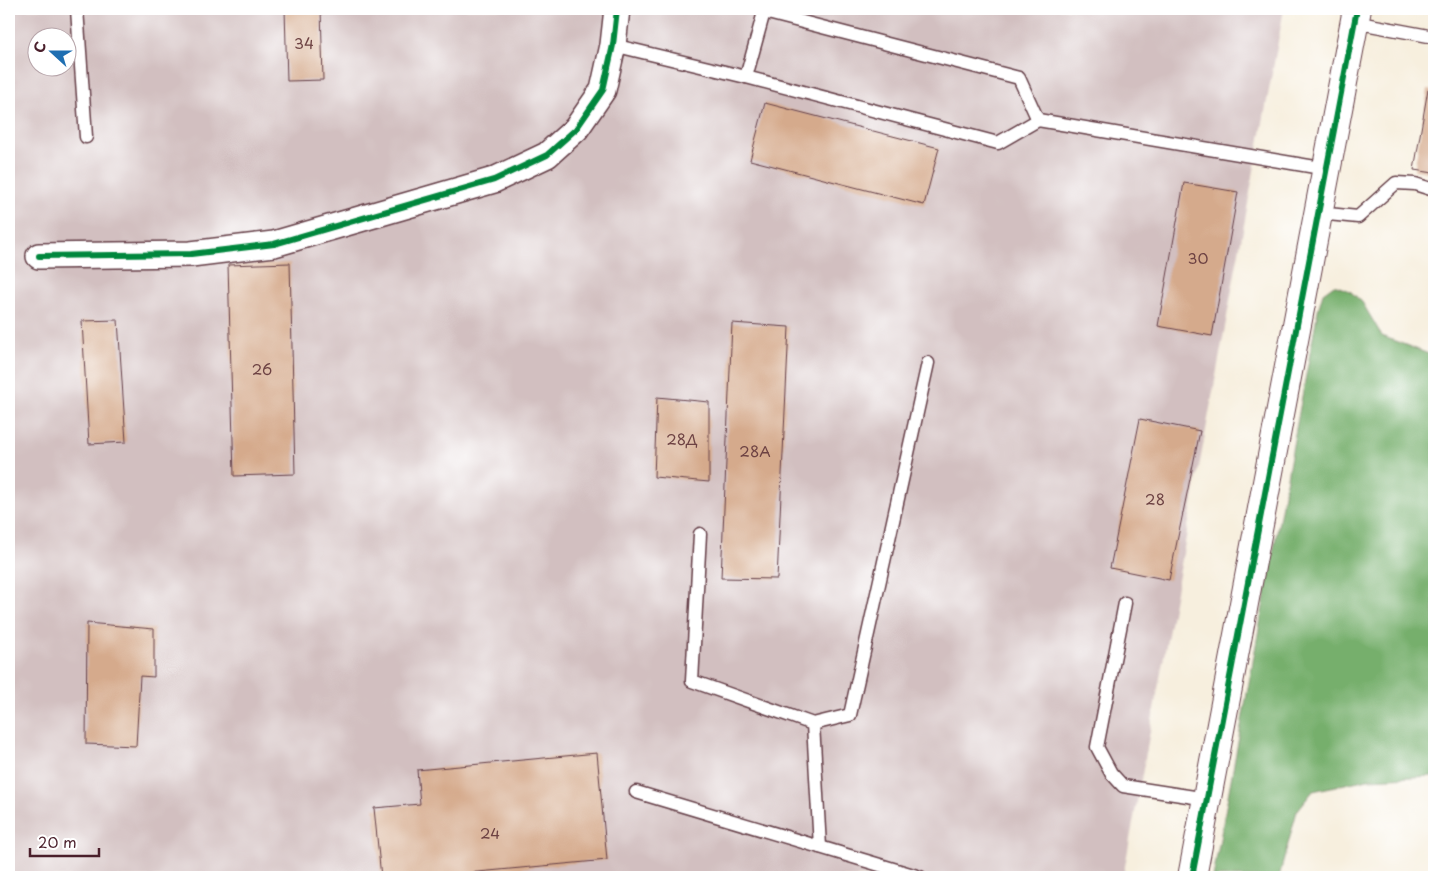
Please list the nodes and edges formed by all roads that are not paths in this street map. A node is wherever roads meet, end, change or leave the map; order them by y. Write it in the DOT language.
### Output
graph roads {
  1 [pos="78,9"];
  2 [pos="617,9"];
  3 [pos="1356,15"];
  4 [pos="1434,37"];
  5 [pos="613,45"];
  6 [pos="746,77"];
  7 [pos="1038,120"];
  8 [pos="86,137"];
  9 [pos="1326,170"];
  10 [pos="1434,190"];
  11 [pos="1318,213"];
  12 [pos="39,256"];
  13 [pos="928,363"];
  14 [pos="700,534"];
  15 [pos="1125,603"];
  16 [pos="813,724"];
  17 [pos="636,792"];
  18 [pos="1207,799"];
  19 [pos="820,847"];
  20 [pos="920,877"];
  21 [pos="1192,877"];
  1 -- 8 [label="lane"];
  2 -- 5 [label="street"];
  3 -- 4 [label="lane"];
  3 -- 9 [label="street"];
  5 -- 6 [label="lane"];
  5 -- 12 [label="street"];
  6 -- 7 [label="lane"];
  6 -- 7 [label="lane"];
  7 -- 9 [label="lane"];
  9 -- 11 [label="street"];
  10 -- 11 [label="lane"];
  11 -- 18 [label="street"];
  13 -- 16 [label="lane"];
  14 -- 16 [label="lane"];
  15 -- 18 [label="lane"];
  16 -- 19 [label="lane"];
  17 -- 19 [label="lane"];
  18 -- 21 [label="street"];
  19 -- 20 [label="lane"];
}
